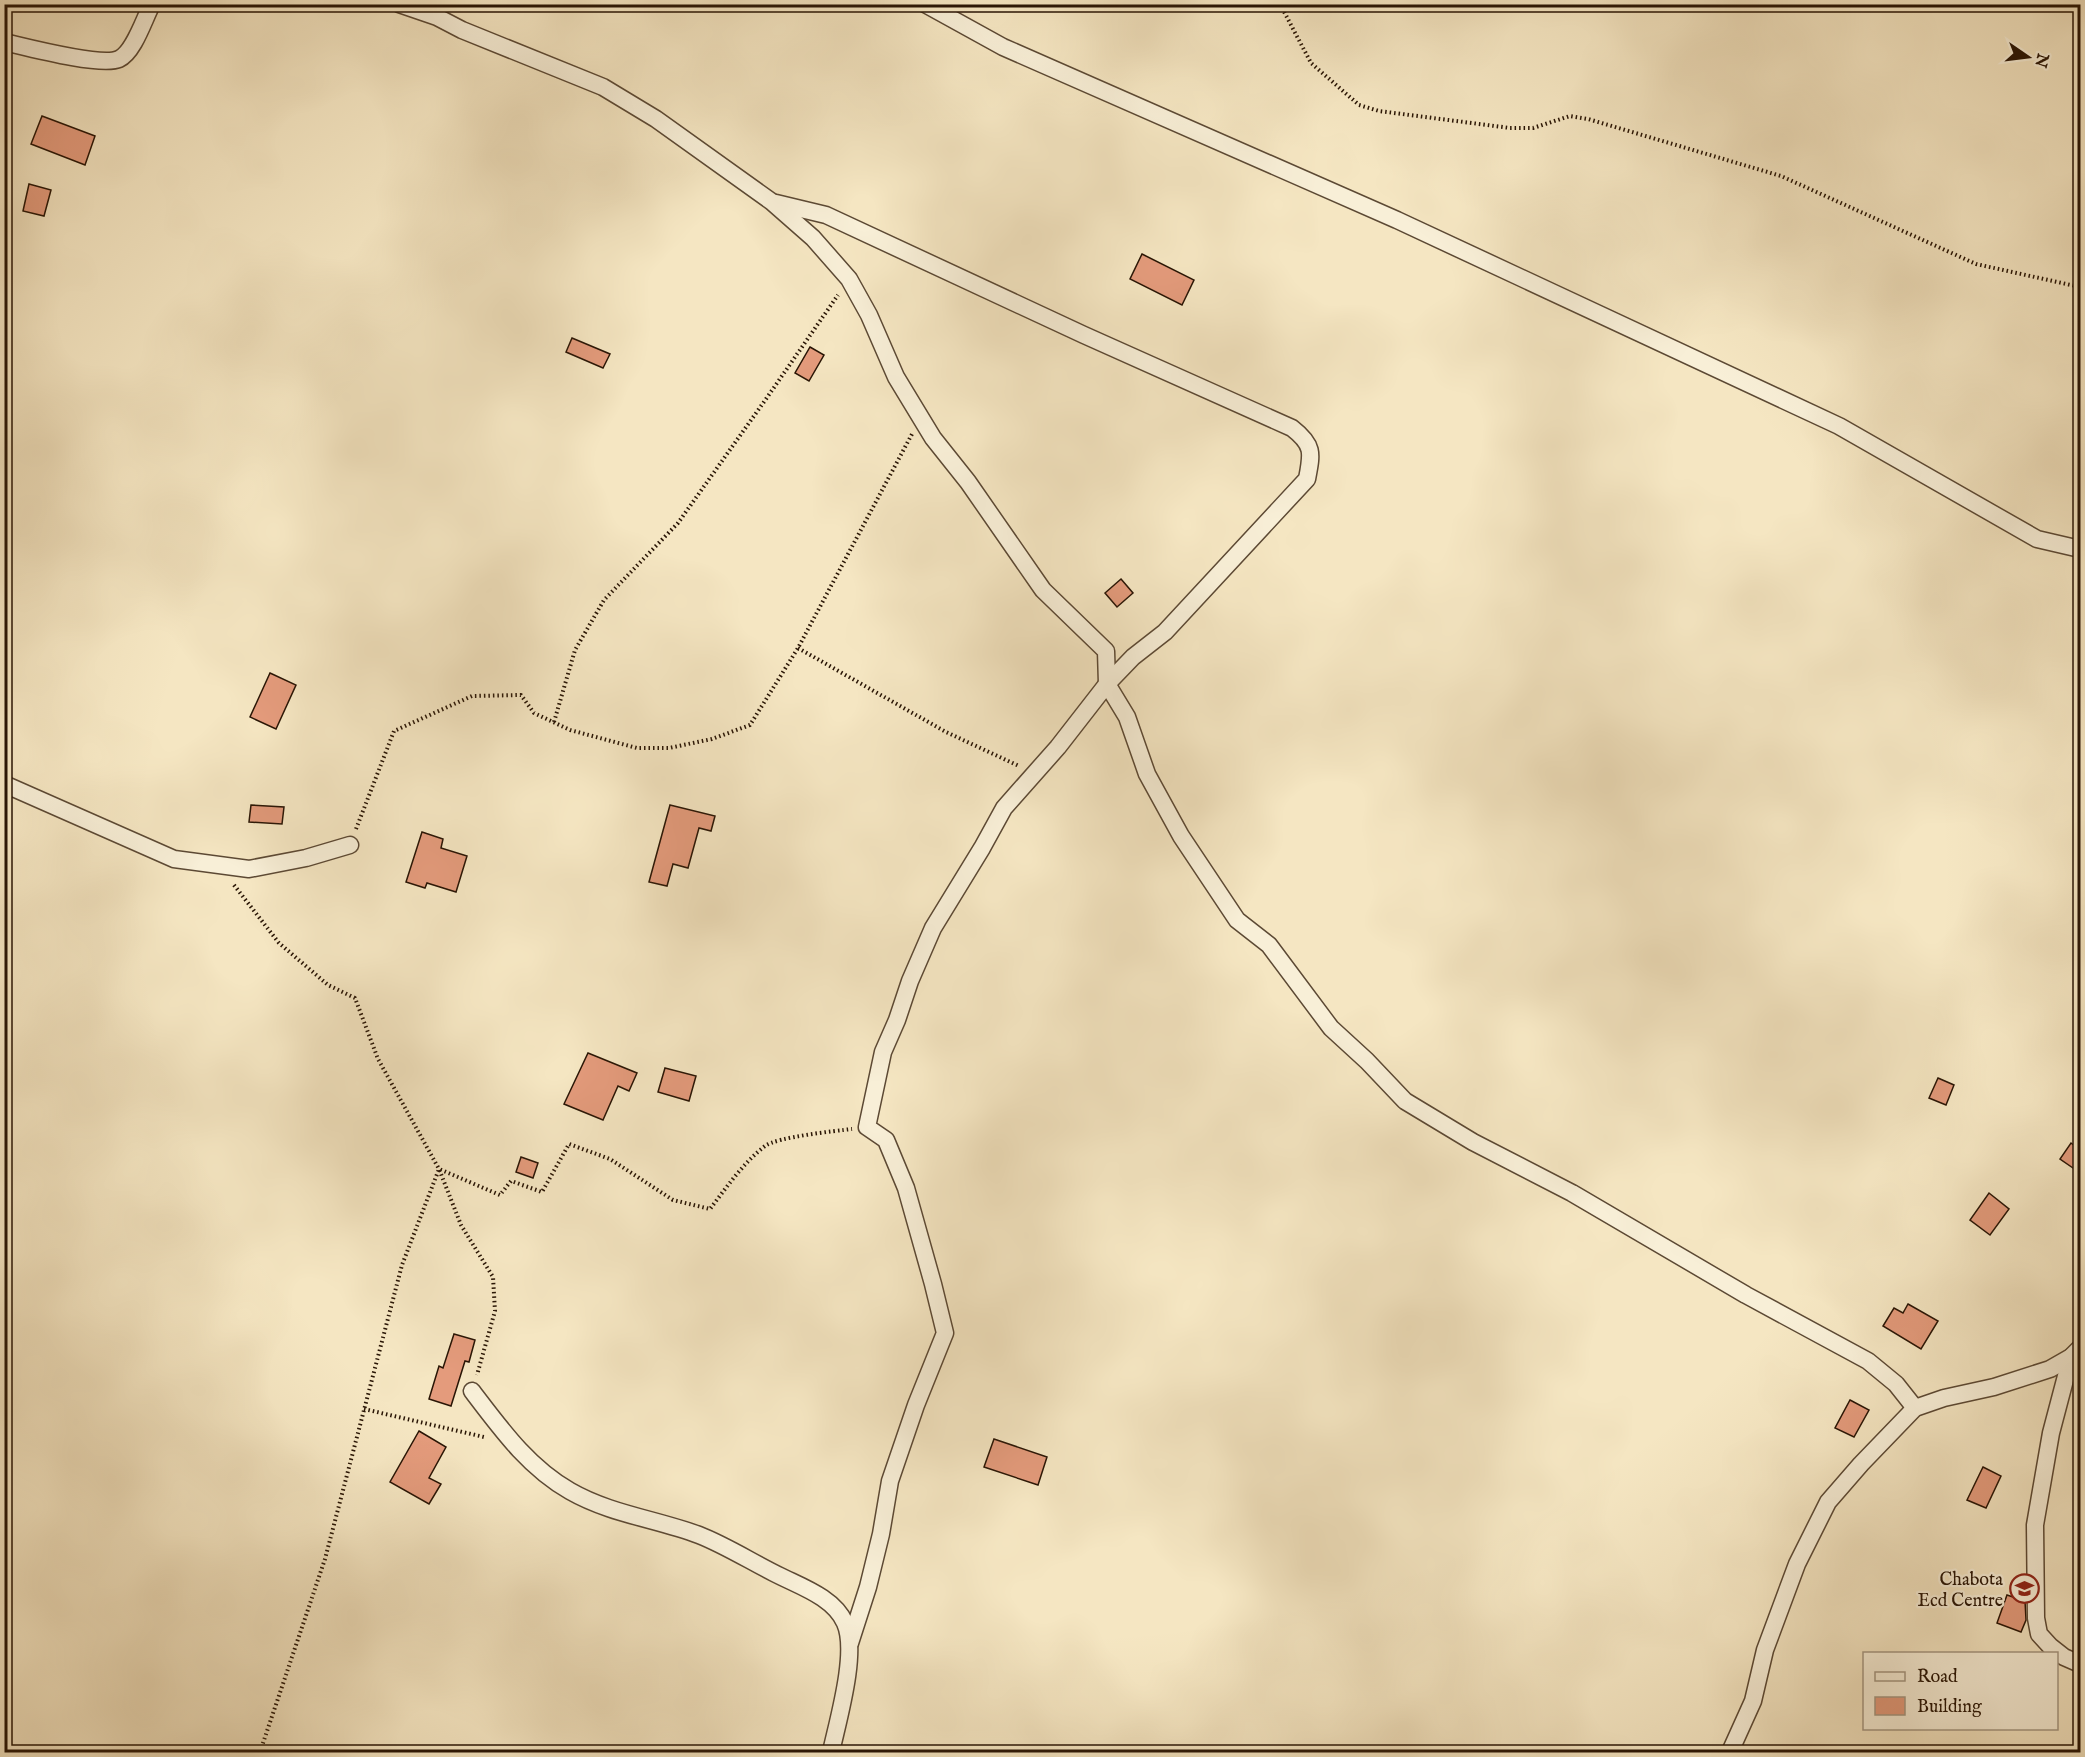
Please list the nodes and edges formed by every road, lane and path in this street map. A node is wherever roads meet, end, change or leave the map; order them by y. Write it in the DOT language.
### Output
graph roads {
  1 [pos="152,4"];
  2 [pos="399,4"];
  3 [pos="924,4"];
  4 [pos="1280,4"];
  5 [pos="4,42"];
  6 [pos="772,202"];
  7 [pos="849,279"];
  8 [pos="2080,287"];
  9 [pos="920,417"];
  10 [pos="2080,549"];
  11 [pos="798,648"];
  12 [pos="1107,684"];
  13 [pos="554,722"];
  14 [pos="1033,773"];
  15 [pos="4,784"];
  16 [pos="350,845"];
  17 [pos="217,864"];
  18 [pos="867,1127"];
  19 [pos="439,1169"];
  20 [pos="2076,1353"];
  21 [pos="472,1391"];
  22 [pos="1915,1408"];
  23 [pos="364,1409"];
  24 [pos="511,1443"];
  25 [pos="850,1643"];
  26 [pos="2058,1652"];
  27 [pos="2058,1652"];
  28 [pos="2080,1664"];
  29 [pos="260,1752"];
  30 [pos="831,1752"];
  31 [pos="1730,1752"];
  1 -- 5 [label="street"];
  2 -- 6 [label="street"];
  3 -- 10 [label="street"];
  4 -- 8 [label="path"];
  6 -- 7 [label="street"];
  6 -- 12 [label="street"];
  7 -- 9 [label="street"];
  7 -- 13 [label="path"];
  9 -- 11 [label="path"];
  9 -- 12 [label="street"];
  11 -- 13 [label="path"];
  11 -- 14 [label="path"];
  12 -- 14 [label="street"];
  12 -- 22 [label="street"];
  13 -- 16 [label="path"];
  14 -- 18 [label="street"];
  15 -- 17 [label="street"];
  16 -- 17 [label="street"];
  17 -- 19 [label="path"];
  18 -- 19 [label="path"];
  18 -- 25 [label="street"];
  19 -- 21 [label="path"];
  19 -- 23 [label="path"];
  20 -- 22 [label="street"];
  20 -- 26 [label="street"];
  21 -- 24 [label="street"];
  22 -- 31 [label="street"];
  23 -- 24 [label="path"];
  23 -- 29 [label="path"];
  24 -- 25 [label="street"];
  25 -- 30 [label="street"];
  27 -- 28 [label="street"];
}
